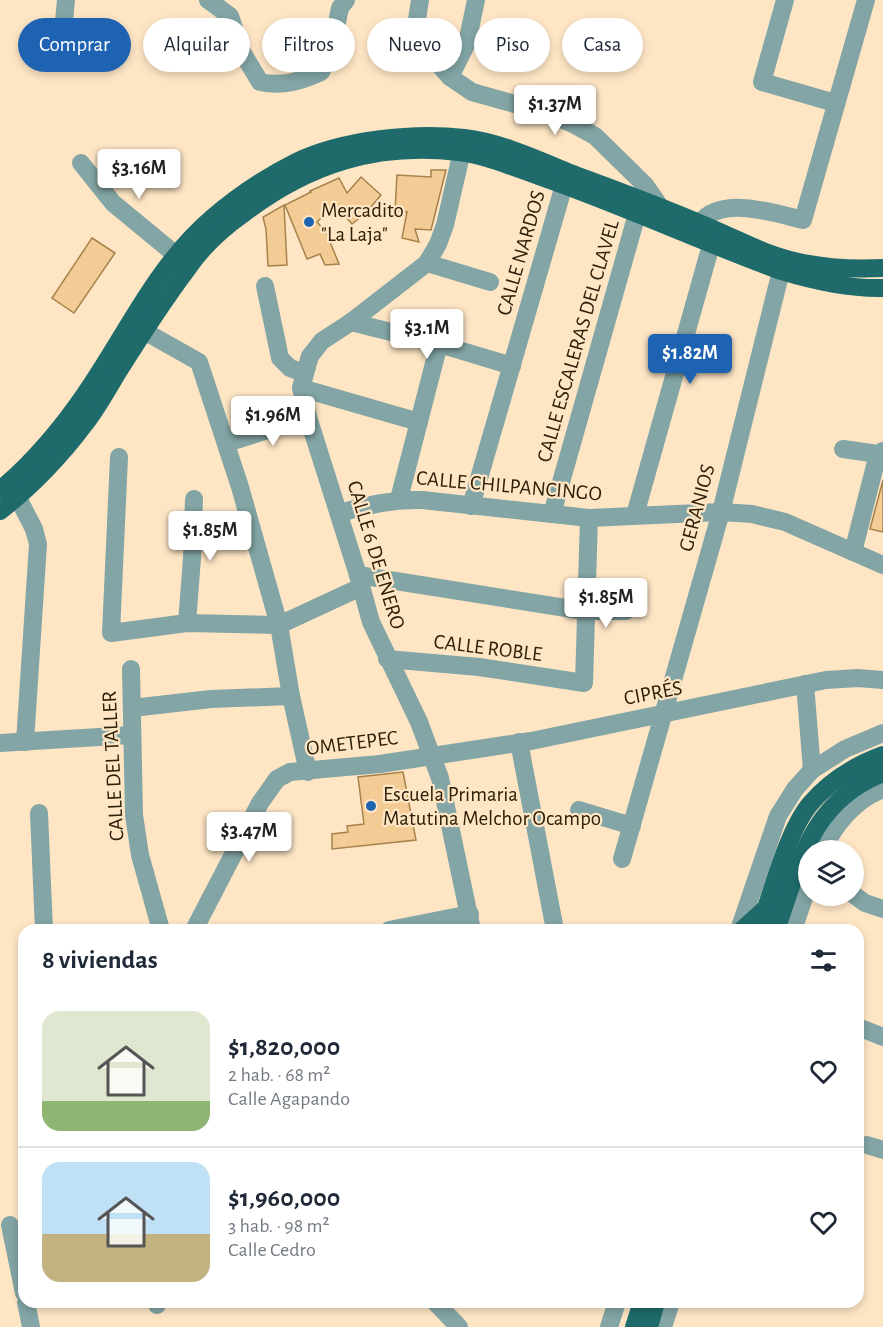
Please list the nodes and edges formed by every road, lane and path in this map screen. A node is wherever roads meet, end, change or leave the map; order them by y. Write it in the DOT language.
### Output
graph roads {
  1 [pos="66,0"];
  2 [pos="208,0"];
  3 [pos="346,0"];
  4 [pos="420,0"];
  5 [pos="476,0"];
  6 [pos="785,0"];
  7 [pos="866,0"];
  8 [pos="64,18"];
  9 [pos="450,77"];
  10 [pos="835,103"];
  11 [pos="463,145"];
  12 [pos="81,163"];
  13 [pos="564,185"];
  14 [pos="661,208"];
  15 [pos="637,214"];
  16 [pos="702,235"];
  17 [pos="176,255"];
  18 [pos="427,264"];
  19 [pos="883,268"];
  20 [pos="781,271"];
  21 [pos="490,282"];
  22 [pos="265,286"];
  23 [pos="883,288"];
  24 [pos="351,322"];
  25 [pos="144,331"];
  26 [pos="439,344"];
  27 [pos="512,366"];
  28 [pos="302,380"];
  29 [pos="308,417"];
  30 [pos="419,422"];
  31 [pos="226,443"];
  32 [pos="843,448"];
  33 [pos="880,453"];
  34 [pos="119,457"];
  35 [pos="0,490"];
  36 [pos="18,498"];
  37 [pos="194,499"];
  38 [pos="399,499"];
  39 [pos="471,506"];
  40 [pos="0,511"];
  41 [pos="721,512"];
  42 [pos="340,513"];
  43 [pos="552,514"];
  44 [pos="635,515"];
  45 [pos="589,518"];
  46 [pos="853,552"];
  47 [pos="883,565"];
  48 [pos="360,581"];
  49 [pos="585,611"];
  50 [pos="626,611"];
  51 [pos="187,623"];
  52 [pos="279,625"];
  53 [pos="387,658"];
  54 [pos="131,669"];
  55 [pos="883,680"];
  56 [pos="805,684"];
  57 [pos="291,696"];
  58 [pos="132,708"];
  59 [pos="664,714"];
  60 [pos="883,733"];
  61 [pos="132,735"];
  62 [pos="25,742"];
  63 [pos="519,742"];
  64 [pos="0,743"];
  65 [pos="433,755"];
  66 [pos="883,755"];
  67 [pos="812,770"];
  68 [pos="308,772"];
  69 [pos="883,773"];
  70 [pos="883,789"];
  71 [pos="579,810"];
  72 [pos="39,813"];
  73 [pos="632,826"];
  74 [pos="827,840"];
  75 [pos="622,860"];
  76 [pos="864,902"];
  77 [pos="767,906"];
  78 [pos="801,906"];
  79 [pos="883,909"];
  80 [pos="471,922"];
  81 [pos="44,924"];
  82 [pos="159,924"];
  83 [pos="197,924"];
  84 [pos="450,924"];
  85 [pos="554,924"];
  86 [pos="743,924"];
  87 [pos="748,924"];
  88 [pos="761,924"];
  89 [pos="778,924"];
  90 [pos="795,924"];
  91 [pos="864,1029"];
  92 [pos="883,1037"];
  93 [pos="11,1224"];
  94 [pos="18,1261"];
  95 [pos="27,1308"];
  96 [pos="442,1308"];
  97 [pos="615,1308"];
  98 [pos="640,1308"];
  99 [pos="654,1308"];
  100 [pos="669,1308"];
  101 [pos="31,1327"];
  102 [pos="459,1327"];
  103 [pos="609,1327"];
  104 [pos="634,1327"];
  105 [pos="648,1327"];
  106 [pos="663,1327"];
  1 -- 8 [label="street"];
  2 -- 3 [label="street"];
  4 -- 9 [label="street"];
  5 -- 9 [label="street"];
  6 -- 10 [label="street"];
  7 -- 10 [label="street"];
  9 -- 14 [label="street"];
  10 -- 16 [label="street"];
  11 -- 13 [label="main road"];
  11 -- 14 [label="main road"];
  11 -- 17 [label="main road"];
  11 -- 18 [label="street"];
  11 -- 25 [label="main road"];
  12 -- 17 [label="street"];
  13 -- 15 [label="main road"];
  13 -- 27 [label="street, CALLE NARDOS"];
  14 -- 16 [label="main road"];
  15 -- 16 [label="main road"];
  15 -- 43 [label="street, CALLE ESCALERAS DEL CLAVEL"];
  16 -- 19 [label="main road"];
  16 -- 20 [label="main road"];
  16 -- 44 [label="street"];
  17 -- 35 [label="main road"];
  18 -- 21 [label="street"];
  18 -- 24 [label="street"];
  20 -- 23 [label="main road"];
  20 -- 41 [label="street, GERANIOS"];
  22 -- 28 [label="street"];
  24 -- 26 [label="street"];
  24 -- 28 [label="street"];
  25 -- 31 [label="street"];
  25 -- 36 [label="main road"];
  26 -- 27 [label="street"];
  26 -- 30 [label="street"];
  27 -- 39 [label="street, CALLE NARDOS"];
  28 -- 29 [label="street, CALLE 6 DE ENERO"];
  28 -- 30 [label="street"];
  29 -- 31 [label="street"];
  29 -- 42 [label="street, CALLE 6 DE ENERO"];
  30 -- 38 [label="street"];
  31 -- 52 [label="street"];
  32 -- 33 [label="street"];
  33 -- 46 [label="street"];
  34 -- 51 [label="street"];
  36 -- 40 [label="main road"];
  36 -- 62 [label="street"];
  37 -- 51 [label="street"];
  38 -- 39 [label="street, CALLE CHILPANCINGO"];
  38 -- 42 [label="street, CALLE CHILPANCINGO"];
  39 -- 43 [label="street, CALLE CHILPANCINGO"];
  41 -- 44 [label="street, CALLE CHILPANCINGO"];
  41 -- 46 [label="street, CALLE CHILPANCINGO"];
  41 -- 59 [label="street, GERANIOS"];
  42 -- 48 [label="street, CALLE 6 DE ENERO"];
  43 -- 45 [label="street, CALLE CHILPANCINGO"];
  44 -- 45 [label="street, CALLE CHILPANCINGO"];
  45 -- 49 [label="street"];
  46 -- 47 [label="street, CALLE CHILPANCINGO"];
  48 -- 49 [label="street"];
  48 -- 52 [label="street"];
  48 -- 53 [label="street, CALLE 6 DE ENERO"];
  49 -- 50 [label="street"];
  49 -- 53 [label="street, CALLE ROBLE"];
  51 -- 52 [label="street"];
  52 -- 57 [label="street"];
  53 -- 65 [label="street, CALLE 6 DE ENERO"];
  54 -- 58 [label="street, CALLE DEL TALLER"];
  55 -- 56 [label="street, CIPRÉS"];
  56 -- 59 [label="street, CIPRÉS"];
  56 -- 67 [label="street"];
  57 -- 58 [label="street"];
  57 -- 68 [label="street"];
  58 -- 61 [label="street, CALLE DEL TALLER"];
  59 -- 63 [label="street, CIPRÉS"];
  59 -- 73 [label="street, GERANIOS"];
  60 -- 67 [label="street"];
  61 -- 62 [label="street"];
  61 -- 82 [label="street, CALLE DEL TALLER"];
  62 -- 64 [label="street"];
  63 -- 65 [label="street, CIPRÉS"];
  63 -- 85 [label="street"];
  65 -- 68 [label="street, OMETEPEC"];
  65 -- 80 [label="street, CALLE 6 DE ENERO"];
  66 -- 77 [label="main road"];
  67 -- 86 [label="street"];
  68 -- 83 [label="street, OMETEPEC"];
  69 -- 89 [label="main road"];
  70 -- 74 [label="street"];
  71 -- 73 [label="street"];
  72 -- 81 [label="street"];
  73 -- 75 [label="street, GERANIOS"];
  76 -- 79 [label="street"];
  77 -- 87 [label="main road"];
  77 -- 88 [label="main road"];
  78 -- 90 [label="street"];
  80 -- 84 [label="street"];
  91 -- 92 [label="street"];
  93 -- 94 [label="street"];
  95 -- 101 [label="street"];
  96 -- 102 [label="street"];
  97 -- 103 [label="street"];
  98 -- 104 [label="main road"];
  99 -- 105 [label="main road"];
  100 -- 106 [label="street"];
}
